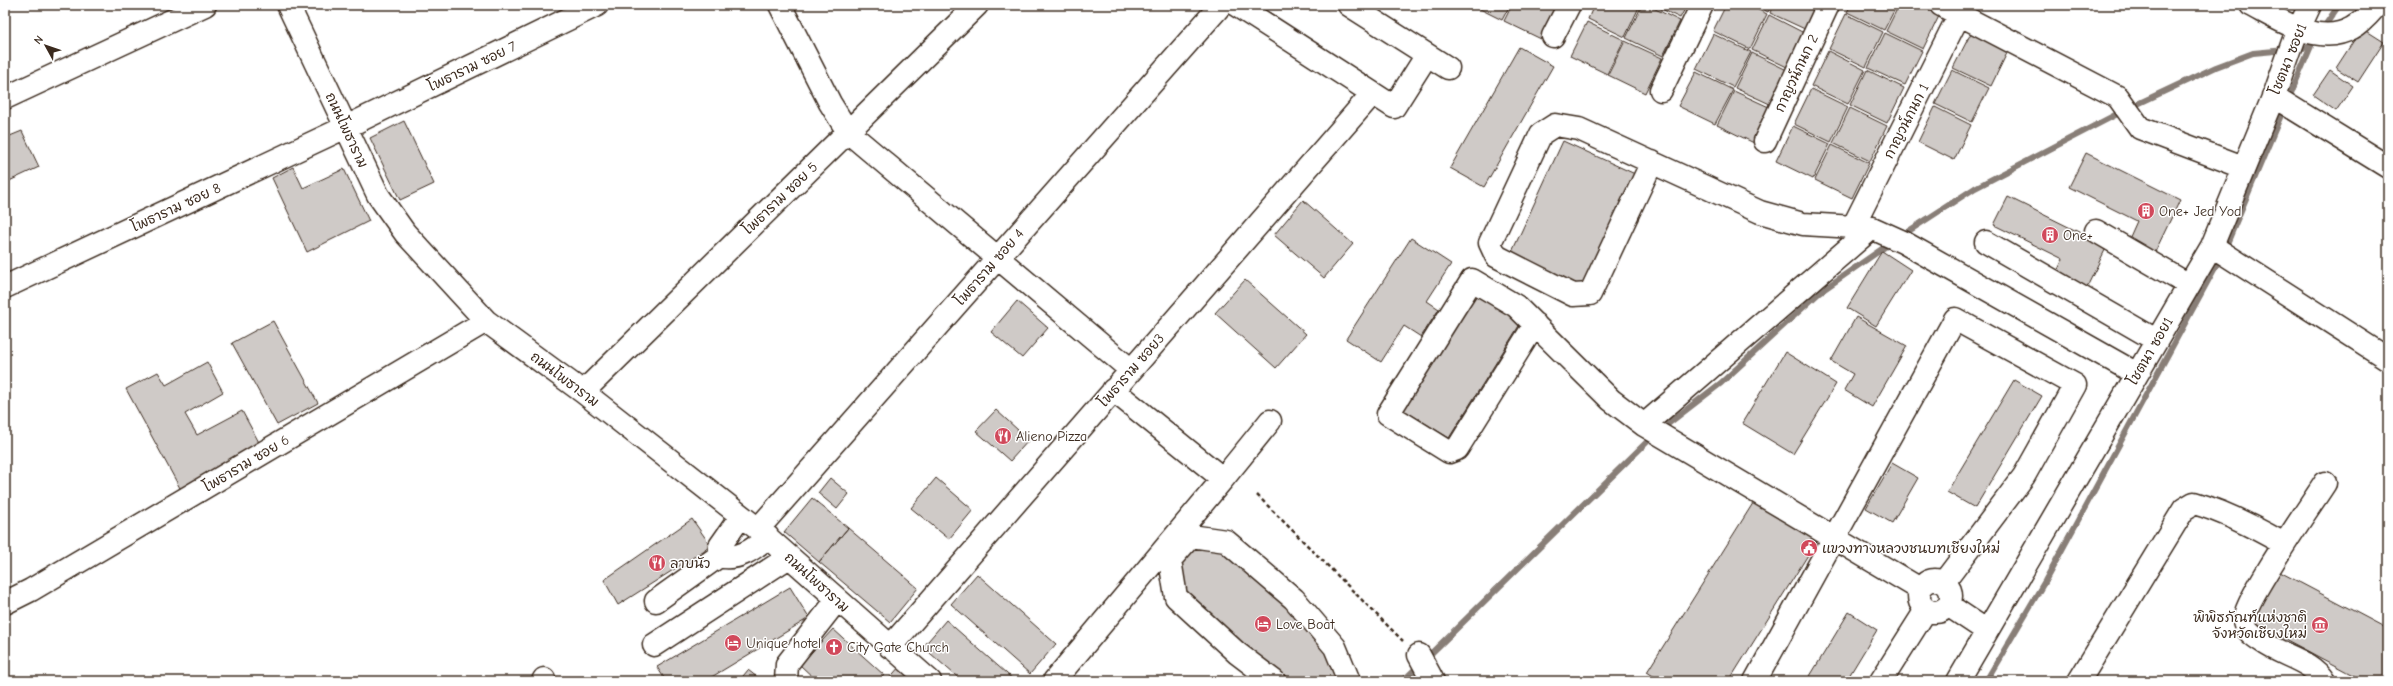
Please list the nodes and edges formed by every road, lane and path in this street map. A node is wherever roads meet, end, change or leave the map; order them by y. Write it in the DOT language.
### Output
graph roads {
  1 [pos="204,5"];
  2 [pos="288,5"];
  3 [pos="597,5"];
  4 [pos="780,5"];
  5 [pos="977,5"];
  6 [pos="1221,5"];
  7 [pos="1236,5"];
  8 [pos="1349,5"];
  9 [pos="1569,5"];
  10 [pos="1702,5"];
  11 [pos="1828,5"];
  12 [pos="2251,5"];
  13 [pos="2310,5"];
  14 [pos="2377,5"];
  15 [pos="1950,10"];
  16 [pos="2298,29"];
  17 [pos="1553,36"];
  18 [pos="1427,55"];
  19 [pos="1448,68"];
  20 [pos="1660,90"];
  21 [pos="1372,94"];
  22 [pos="2273,96"];
  23 [pos="5,98"];
  24 [pos="346,127"];
  25 [pos="848,132"];
  26 [pos="1765,141"];
  27 [pos="1652,162"];
  28 [pos="2242,167"];
  29 [pos="2388,167"];
  30 [pos="1862,227"];
  31 [pos="2096,231"];
  32 [pos="1986,242"];
  33 [pos="2212,246"];
  34 [pos="998,258"];
  35 [pos="2189,285"];
  36 [pos="5,287"];
  37 [pos="486,321"];
  38 [pos="1535,324"];
  39 [pos="2156,340"];
  40 [pos="2388,359"];
  41 [pos="1131,370"];
  42 [pos="2137,374"];
  43 [pos="1113,390"];
  44 [pos="583,392"];
  45 [pos="1270,421"];
  46 [pos="1644,425"];
  47 [pos="1223,478"];
  48 [pos="2325,483"];
  49 [pos="1257,494"];
  50 [pos="741,516"];
  51 [pos="763,533"];
  52 [pos="1835,537"];
  53 [pos="2284,544"];
  54 [pos="719,556"];
  55 [pos="789,557"];
  56 [pos="1944,582"];
  57 [pos="1920,589"];
  58 [pos="837,600"];
  59 [pos="656,601"];
  60 [pos="5,603"];
  61 [pos="1948,605"];
  62 [pos="1926,610"];
  63 [pos="1987,631"];
  64 [pos="654,645"];
  65 [pos="890,647"];
  66 [pos="1419,655"];
  67 [pos="1431,680"];
  68 [pos="786,681"];
  69 [pos="930,681"];
  70 [pos="1054,681"];
  71 [pos="1274,681"];
  72 [pos="1349,681"];
  73 [pos="1755,681"];
  74 [pos="1881,681"];
  75 [pos="1958,681"];
  76 [pos="2079,681"];
  77 [pos="2324,681"];
  1 -- 23 [label="street"];
  2 -- 24 [label="street, ถนนโพธาราม"];
  3 -- 24 [label="street, โพธาราม ซอย 7"];
  4 -- 25 [label="street"];
  5 -- 25 [label="street, โพธาราม ซอย 5"];
  6 -- 34 [label="street, โพธาราม ซอย 4"];
  7 -- 21 [label="street"];
  8 -- 18 [label="street"];
  9 -- 17 [label="street"];
  10 -- 20 [label="street"];
  11 -- 26 [label="street, กาญวน์กนก 2"];
  12 -- 16 [label="street"];
  13 -- 16 [label="street, โชตนา ซอย1"];
  14 -- 16 [label="street"];
  15 -- 28 [label="street"];
  15 -- 30 [label="street, กาญวน์กนก 1"];
  16 -- 22 [label="street, โชตนา ซอย1"];
  18 -- 19 [label="street"];
  18 -- 21 [label="street"];
  21 -- 41 [label="street, โพธาราม ซอย3"];
  22 -- 28 [label="street, โชตนา ซอย1"];
  22 -- 29 [label="street"];
  24 -- 36 [label="street, โพธาราม ซอย 8"];
  24 -- 37 [label="street, ถนนโพธาราม"];
  25 -- 34 [label="street"];
  25 -- 44 [label="street, โพธาราม ซอย 5"];
  27 -- 27 [label="street"];
  27 -- 30 [label="street"];
  28 -- 33 [label="street, โชตนา ซอย1"];
  30 -- 42 [label="street"];
  30 -- 46 [label="street"];
  31 -- 35 [label="street"];
  32 -- 39 [label="street"];
  33 -- 35 [label="street, โชตนา ซอย1"];
  33 -- 40 [label="street"];
  34 -- 41 [label="street"];
  34 -- 51 [label="street, โพธาราม ซอย 4"];
  35 -- 39 [label="street, โชตนา ซอย1"];
  37 -- 44 [label="street, ถนนโพธาราม"];
  37 -- 60 [label="street, โพธาราม ซอย 6"];
  38 -- 38 [label="street"];
  38 -- 46 [label="street"];
  39 -- 42 [label="street, โชตนา ซอย1"];
  41 -- 43 [label="street, โพธาราม ซอย3"];
  42 -- 63 [label="street, โชตนา ซอย1"];
  43 -- 47 [label="street"];
  43 -- 65 [label="street, โพธาราม ซอย3"];
  44 -- 50 [label="street, ถนนโพธาราม"];
  45 -- 47 [label="street"];
  46 -- 52 [label="street"];
  47 -- 70 [label="street"];
  48 -- 53 [label="street"];
  49 -- 66 [label="path"];
  50 -- 51 [label="street, ถนนโพธาราม"];
  50 -- 54 [label="street"];
  51 -- 54 [label="street, โพธาราม ซอย 4"];
  51 -- 55 [label="street, ถนนโพธาราม"];
  52 -- 56 [label="street"];
  52 -- 57 [label="street"];
  52 -- 73 [label="street"];
  53 -- 76 [label="street"];
  53 -- 77 [label="street"];
  54 -- 59 [label="street"];
  55 -- 58 [label="street, ถนนโพธาราม"];
  55 -- 64 [label="street"];
  56 -- 57 [label="street"];
  56 -- 61 [label="street"];
  57 -- 62 [label="street"];
  58 -- 65 [label="street, ถนนโพธาราม"];
  58 -- 68 [label="street"];
  61 -- 62 [label="street"];
  61 -- 63 [label="street"];
  62 -- 74 [label="street"];
  63 -- 75 [label="street, โชตนา ซอย1"];
  65 -- 69 [label="street, ถนนโพธาราม"];
  66 -- 67 [label="street"];
  71 -- 72 [label="street"];
}
